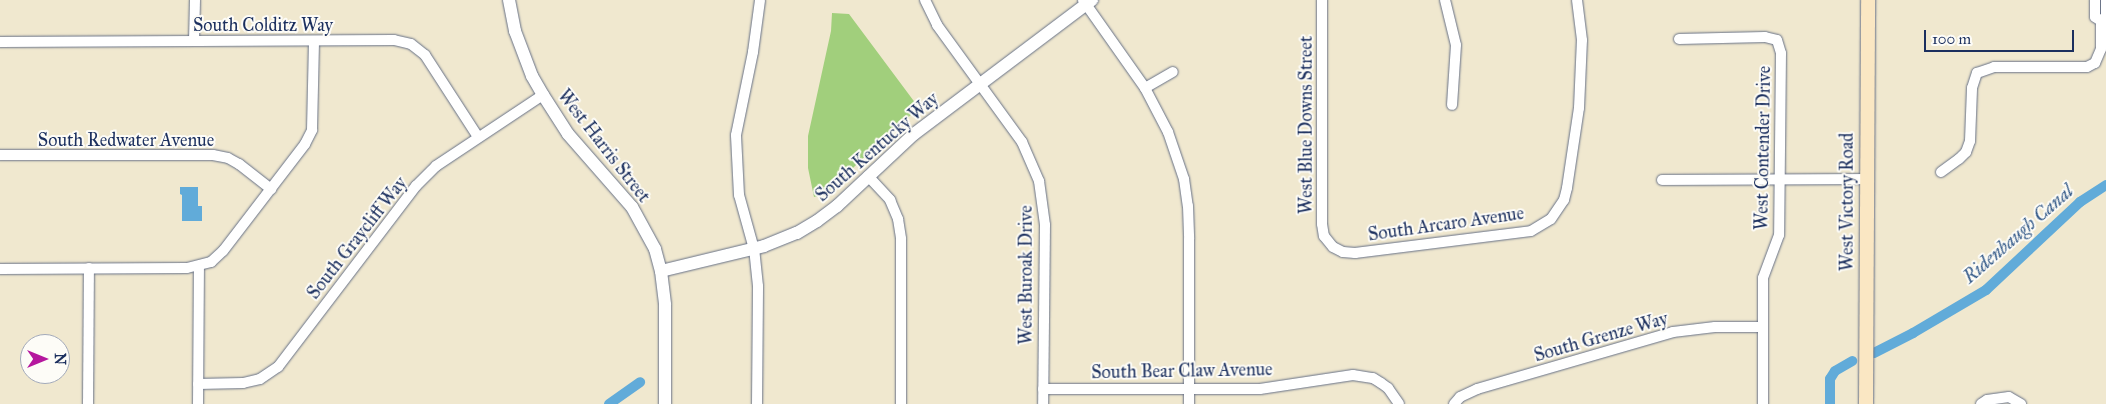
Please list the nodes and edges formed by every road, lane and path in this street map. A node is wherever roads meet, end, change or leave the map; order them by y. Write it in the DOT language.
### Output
graph roads {
  1 [pos="194,0"];
  2 [pos="509,0"];
  3 [pos="760,0"];
  4 [pos="925,0"];
  5 [pos="1322,0"];
  6 [pos="1445,0"];
  7 [pos="1577,0"];
  8 [pos="1868,0"];
  9 [pos="2095,0"];
  10 [pos="2106,0"];
  11 [pos="1087,1"];
  12 [pos="2101,21"];
  13 [pos="1679,38"];
  14 [pos="314,41"];
  15 [pos="0,42"];
  16 [pos="194,42"];
  17 [pos="1173,72"];
  18 [pos="980,84"];
  19 [pos="1145,88"];
  20 [pos="543,96"];
  21 [pos="1452,105"];
  22 [pos="478,137"];
  23 [pos="0,155"];
  24 [pos="1942,172"];
  25 [pos="868,176"];
  26 [pos="1866,179"];
  27 [pos="1662,180"];
  28 [pos="1779,180"];
  29 [pos="271,189"];
  30 [pos="1333,247"];
  31 [pos="754,249"];
  32 [pos="199,266"];
  33 [pos="89,268"];
  34 [pos="0,269"];
  35 [pos="661,271"];
  36 [pos="1763,327"];
  37 [pos="198,384"];
  38 [pos="1043,389"];
  39 [pos="1189,389"];
  40 [pos="88,404"];
  41 [pos="198,404"];
  42 [pos="665,404"];
  43 [pos="758,404"];
  44 [pos="901,404"];
  45 [pos="1043,404"];
  46 [pos="1189,404"];
  47 [pos="1399,404"];
  48 [pos="1454,404"];
  49 [pos="1763,404"];
  50 [pos="1866,404"];
  51 [pos="1981,404"];
  52 [pos="2021,404"];
  1 -- 16 [label="street"];
  2 -- 20 [label="street, West Harris Street"];
  3 -- 31 [label="street"];
  4 -- 18 [label="street, West Buroak Drive"];
  5 -- 30 [label="street, West Blue Downs Street"];
  6 -- 21 [label="street"];
  7 -- 30 [label="street, South Arcaro Avenue"];
  8 -- 26 [label="main road, West Victory Road"];
  9 -- 12 [label="street"];
  10 -- 12 [label="street"];
  11 -- 18 [label="street, South Kentucky Way"];
  11 -- 19 [label="street"];
  12 -- 24 [label="street"];
  13 -- 28 [label="street, West Contender Drive"];
  14 -- 16 [label="street, South Colditz Way"];
  14 -- 22 [label="street, South Colditz Way"];
  14 -- 29 [label="street"];
  15 -- 16 [label="street, South Colditz Way"];
  17 -- 19 [label="street"];
  18 -- 25 [label="street, South Kentucky Way"];
  18 -- 38 [label="street, West Buroak Drive"];
  19 -- 39 [label="street"];
  20 -- 22 [label="street, South Graycliff Way"];
  20 -- 35 [label="street, West Harris Street"];
  22 -- 37 [label="street, South Graycliff Way"];
  23 -- 29 [label="street, South Redwater Avenue"];
  25 -- 31 [label="street, South Kentucky Way"];
  25 -- 44 [label="street"];
  26 -- 28 [label="street"];
  26 -- 50 [label="main road, West Victory Road"];
  27 -- 28 [label="street"];
  28 -- 36 [label="street, West Contender Drive"];
  29 -- 32 [label="street"];
  31 -- 35 [label="street, South Kentucky Way"];
  31 -- 43 [label="street"];
  32 -- 33 [label="street"];
  32 -- 37 [label="street"];
  33 -- 34 [label="street"];
  33 -- 40 [label="street"];
  35 -- 42 [label="street, West Harris Street"];
  36 -- 48 [label="street, South Grenze Way"];
  36 -- 49 [label="street, West Contender Drive"];
  37 -- 41 [label="street"];
  38 -- 39 [label="street, South Bear Claw Avenue"];
  38 -- 45 [label="street, West Buroak Drive"];
  39 -- 46 [label="street"];
  39 -- 47 [label="street, South Bear Claw Avenue"];
  51 -- 52 [label="street"];
}
